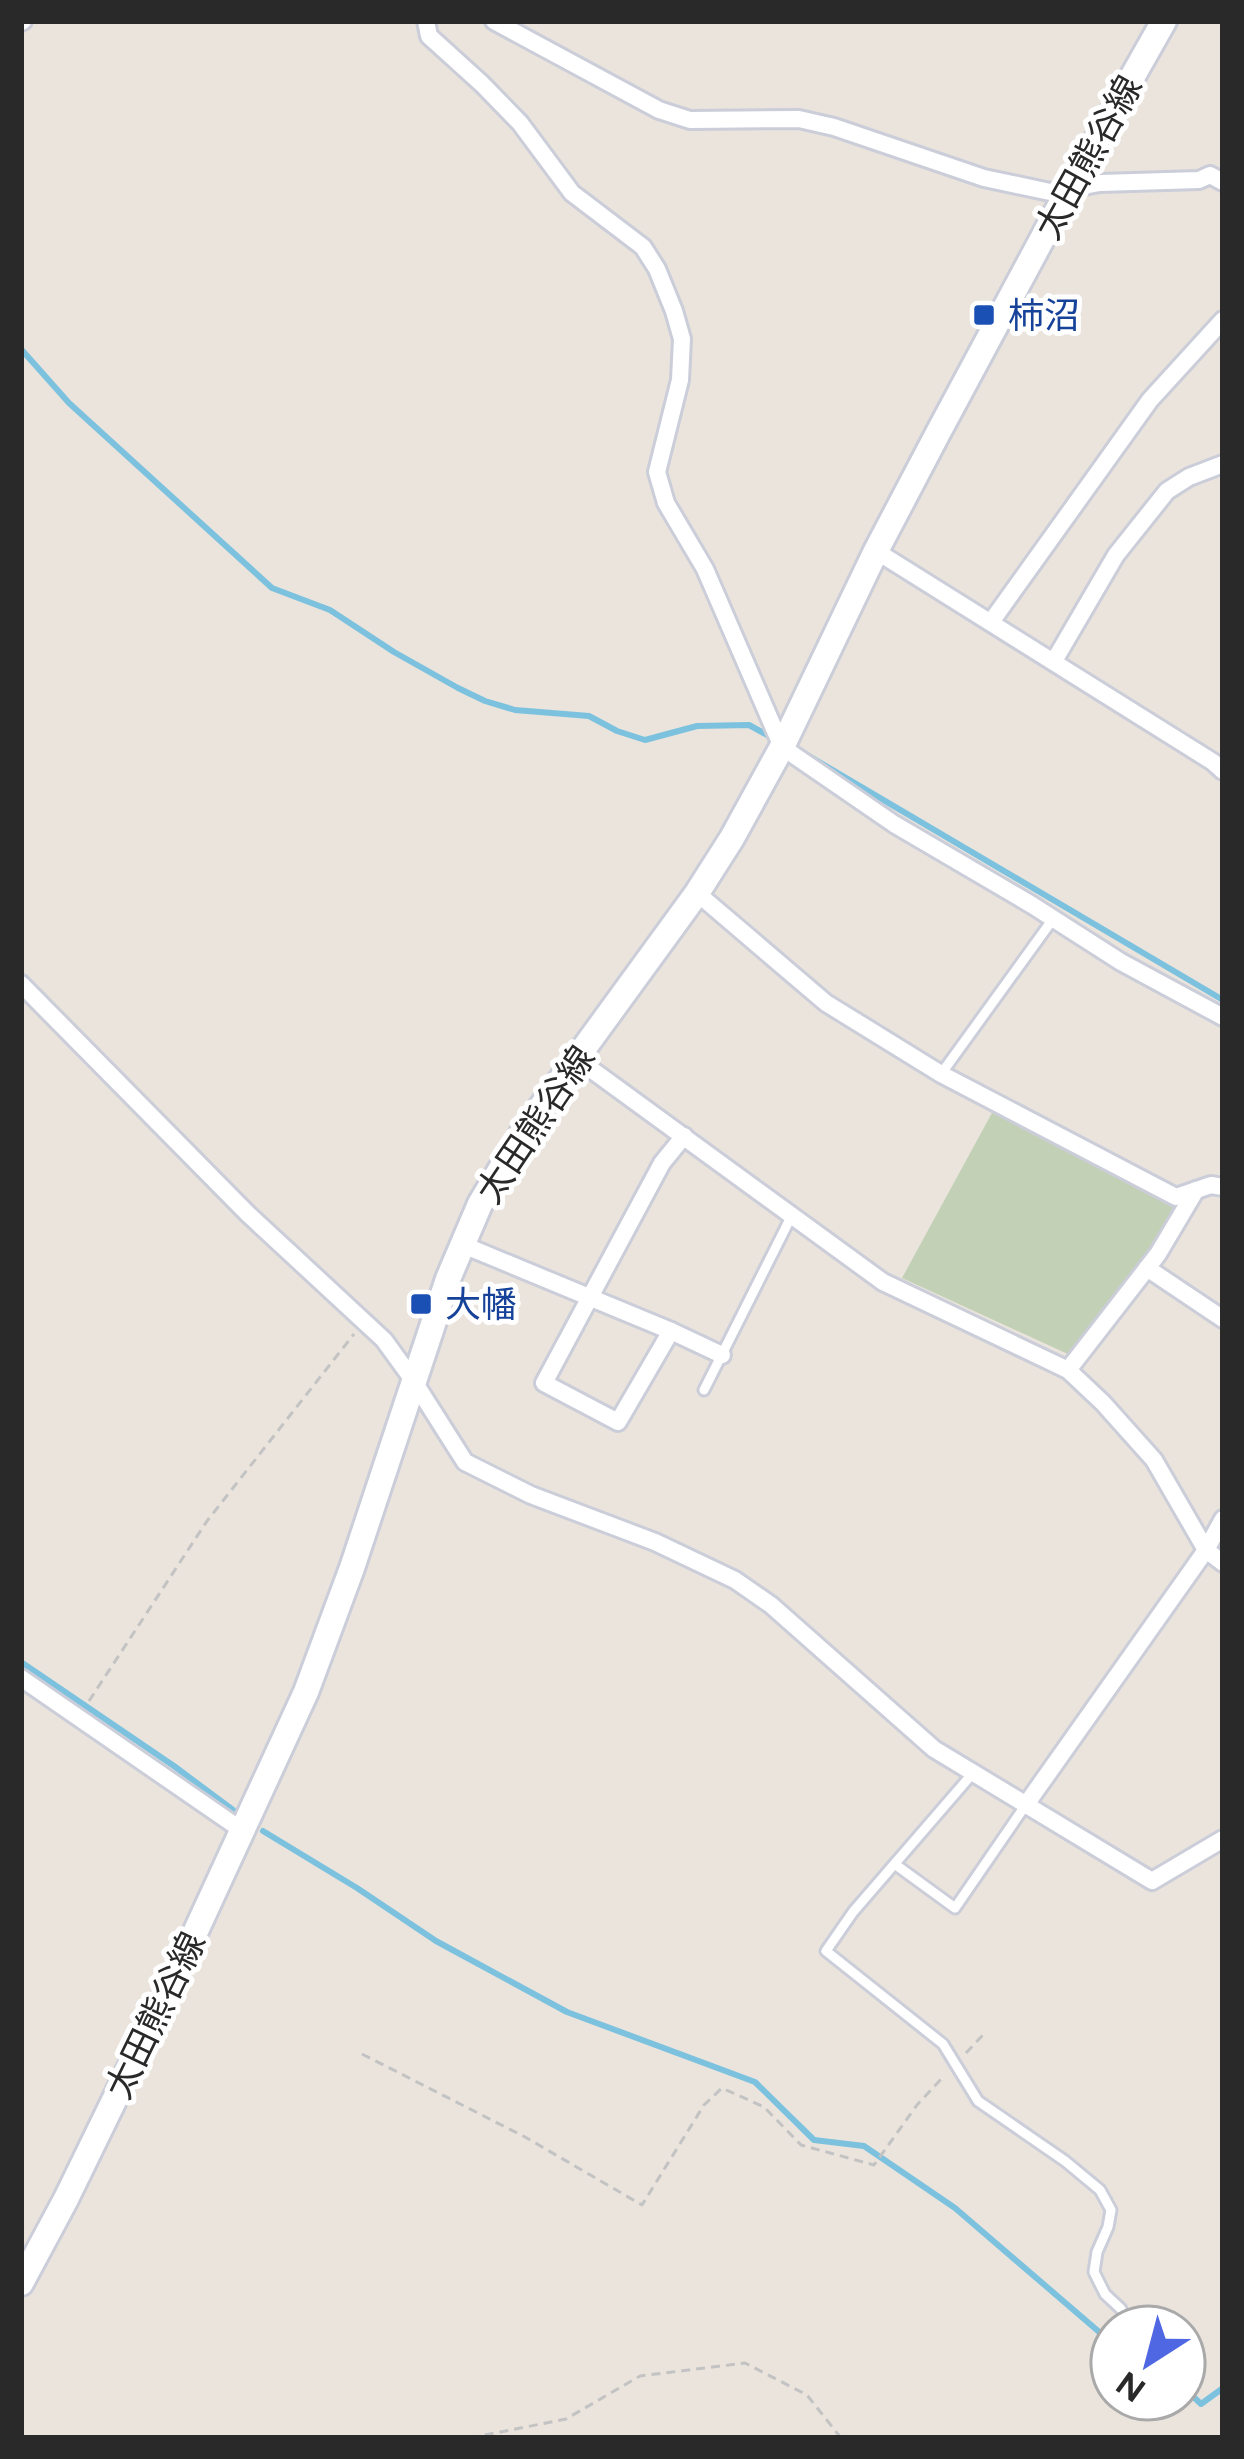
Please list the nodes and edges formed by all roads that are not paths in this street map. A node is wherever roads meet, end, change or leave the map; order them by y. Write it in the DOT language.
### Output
graph roads {
  1 [pos="426,21"];
  2 [pos="494,21"];
  3 [pos="1164,21"];
  4 [pos="1219,173"];
  5 [pos="1070,187"];
  6 [pos="1223,320"];
  7 [pos="1223,464"];
  8 [pos="876,551"];
  9 [pos="991,622"];
  10 [pos="1054,661"];
  11 [pos="782,747"];
  12 [pos="1220,760"];
  13 [pos="697,893"];
  14 [pos="1053,919"];
  15 [pos="21,984"];
  16 [pos="1223,1017"];
  17 [pos="577,1059"];
  18 [pos="941,1074"];
  19 [pos="684,1136"];
  20 [pos="1223,1187"];
  21 [pos="1196,1190"];
  22 [pos="792,1215"];
  23 [pos="461,1244"];
  24 [pos="1148,1268"];
  25 [pos="591,1298"];
  26 [pos="1223,1319"];
  27 [pos="671,1331"];
  28 [pos="722,1355"];
  29 [pos="1068,1370"];
  30 [pos="413,1380"];
  31 [pos="704,1390"];
  32 [pos="1223,1519"];
  33 [pos="1206,1550"];
  34 [pos="1223,1564"];
  35 [pos="21,1678"];
  36 [pos="973,1773"];
  37 [pos="1025,1806"];
  38 [pos="243,1831"];
  39 [pos="1223,1839"];
  40 [pos="896,1864"];
  41 [pos="21,2283"];
  42 [pos="1115,2303"];
  1 -- 11 [label="street"];
  2 -- 5 [label="street"];
  3 -- 5 [label="main road, 太田熊谷線"];
  4 -- 5 [label="street"];
  5 -- 8 [label="main road, 太田熊谷線"];
  6 -- 9 [label="street"];
  7 -- 10 [label="street"];
  8 -- 9 [label="street"];
  8 -- 11 [label="main road, 太田熊谷線"];
  9 -- 10 [label="street"];
  10 -- 12 [label="street"];
  11 -- 13 [label="main road, 太田熊谷線"];
  11 -- 14 [label="street"];
  13 -- 17 [label="main road, 太田熊谷線"];
  13 -- 18 [label="street"];
  14 -- 16 [label="street"];
  14 -- 18 [label="lane"];
  15 -- 30 [label="street"];
  17 -- 19 [label="street"];
  17 -- 23 [label="main road, 太田熊谷線"];
  18 -- 21 [label="street"];
  19 -- 22 [label="street"];
  19 -- 25 [label="street"];
  20 -- 21 [label="street"];
  21 -- 24 [label="street"];
  22 -- 28 [label="lane"];
  22 -- 29 [label="street"];
  23 -- 25 [label="street"];
  23 -- 30 [label="main road, 太田熊谷線"];
  24 -- 26 [label="street"];
  24 -- 29 [label="street"];
  25 -- 27 [label="street"];
  25 -- 27 [label="street"];
  27 -- 28 [label="street"];
  28 -- 31 [label="lane"];
  29 -- 33 [label="street"];
  30 -- 36 [label="street"];
  30 -- 38 [label="main road, 太田熊谷線"];
  32 -- 33 [label="street"];
  33 -- 34 [label="street"];
  33 -- 37 [label="street"];
  35 -- 38 [label="street"];
  36 -- 37 [label="street"];
  36 -- 40 [label="lane"];
  37 -- 39 [label="street"];
  37 -- 40 [label="lane"];
  38 -- 41 [label="main road, 太田熊谷線"];
  40 -- 42 [label="lane"];
}
